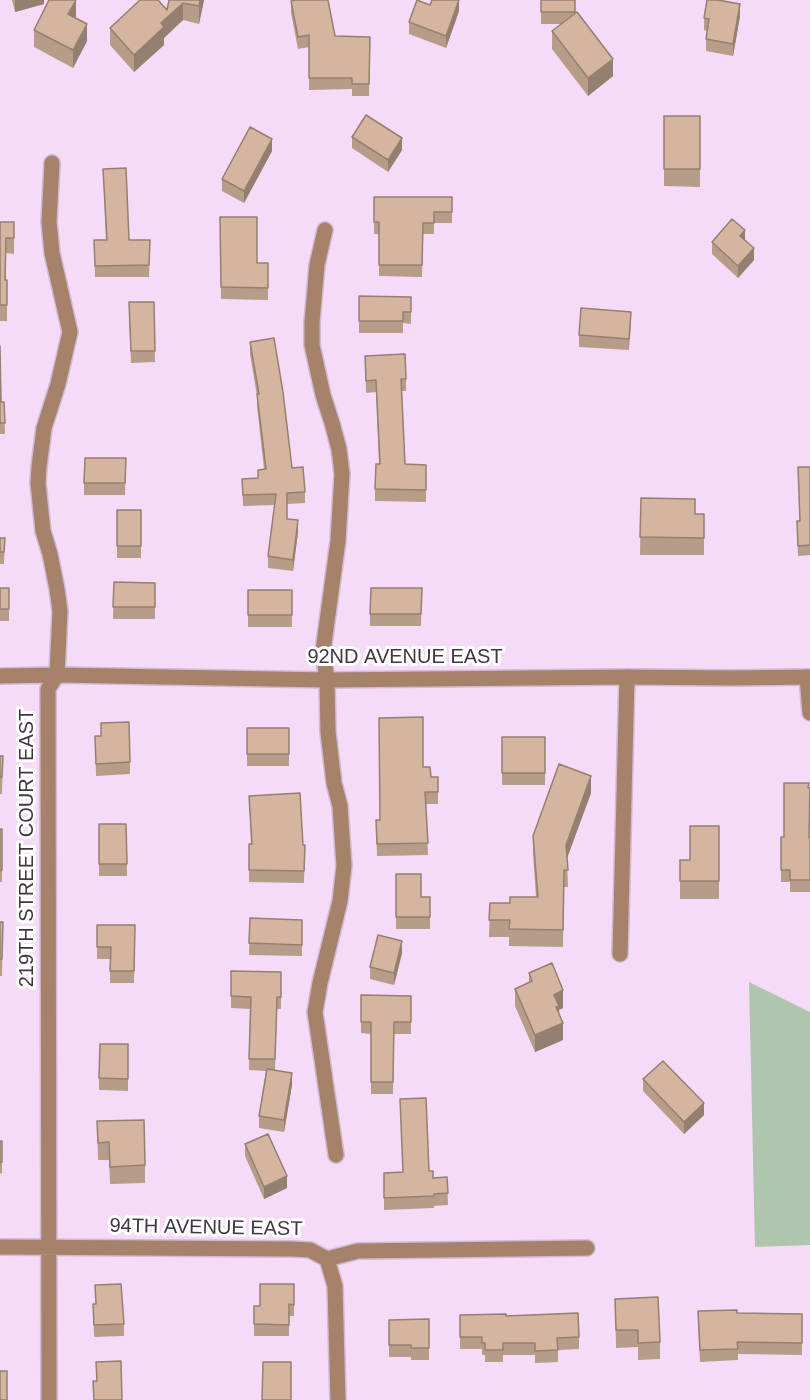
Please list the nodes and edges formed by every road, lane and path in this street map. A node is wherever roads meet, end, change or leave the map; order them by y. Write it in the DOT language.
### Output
graph roads {
  1 [pos="52,163"];
  2 [pos="325,230"];
  3 [pos="57,675"];
  4 [pos="0,676"];
  5 [pos="627,677"];
  6 [pos="809,677"];
  7 [pos="327,680"];
  8 [pos="810,713"];
  9 [pos="620,954"];
  10 [pos="336,1155"];
  11 [pos="49,1246"];
  12 [pos="0,1247"];
  13 [pos="587,1248"];
  14 [pos="327,1260"];
  15 [pos="50,1400"];
  16 [pos="338,1400"];
  1 -- 3 [label="street, 219TH STREET COURT EAST"];
  2 -- 7 [label="street"];
  3 -- 4 [label="street, 92ND AVENUE EAST"];
  3 -- 7 [label="street, 92ND AVENUE EAST"];
  3 -- 11 [label="street, 219TH STREET COURT EAST"];
  5 -- 6 [label="street, 92ND AVENUE EAST"];
  5 -- 7 [label="street, 92ND AVENUE EAST"];
  5 -- 9 [label="street"];
  6 -- 8 [label="street"];
  7 -- 10 [label="street"];
  11 -- 12 [label="street, 94TH AVENUE EAST"];
  11 -- 14 [label="street, 94TH AVENUE EAST"];
  11 -- 15 [label="street, 219TH STREET COURT EAST"];
  13 -- 14 [label="street"];
  14 -- 16 [label="street"];
}
